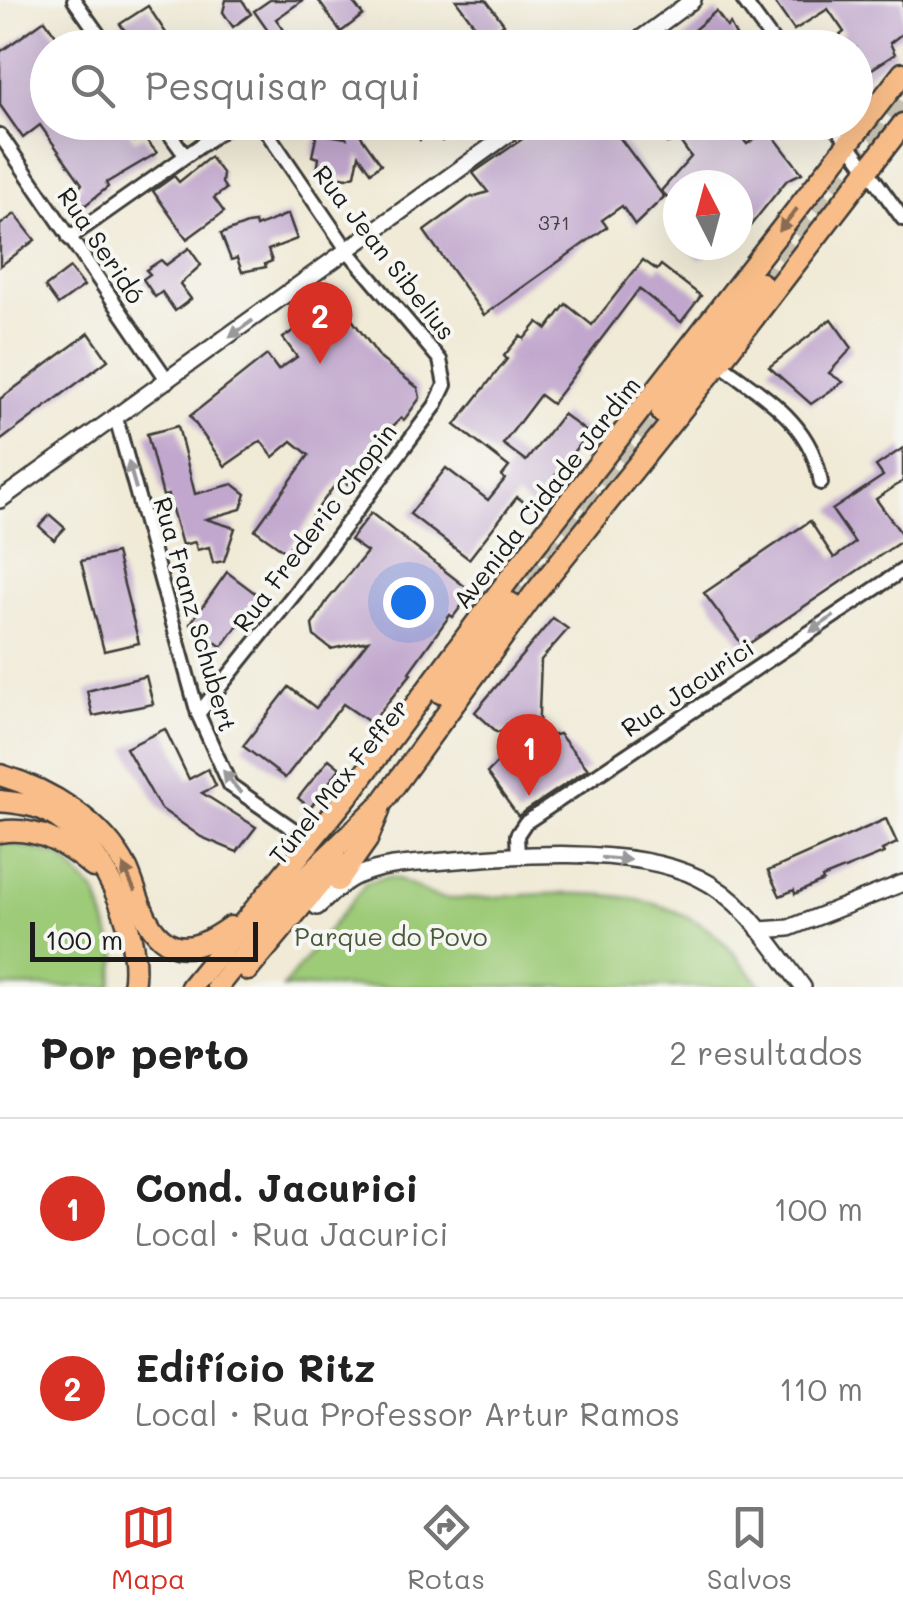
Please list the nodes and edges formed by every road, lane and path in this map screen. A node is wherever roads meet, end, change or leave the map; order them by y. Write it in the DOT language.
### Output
graph roads {
  1 [pos="74,0"];
  2 [pos="693,0"];
  3 [pos="743,0"];
  4 [pos="95,30"];
  5 [pos="652,30"];
  6 [pos="765,30"];
  7 [pos="903,73"];
  8 [pos="873,112"];
  9 [pos="903,124"];
  10 [pos="1,136"];
  11 [pos="174,140"];
  12 [pos="207,140"];
  13 [pos="272,140"];
  14 [pos="500,140"];
  15 [pos="845,140"];
  16 [pos="851,140"];
  17 [pos="848,144"];
  18 [pos="184,155"];
  19 [pos="869,168"];
  20 [pos="903,220"];
  21 [pos="69,238"];
  22 [pos="348,252"];
  23 [pos="761,283"];
  24 [pos="440,360"];
  25 [pos="719,363"];
  26 [pos="168,381"];
  27 [pos="116,418"];
  28 [pos="822,483"];
  29 [pos="0,500"];
  30 [pos="903,570"];
  31 [pos="534,594"];
  32 [pos="510,603"];
  33 [pos="198,714"];
  34 [pos="0,775"];
  35 [pos="0,801"];
  36 [pos="381,804"];
  37 [pos="0,832"];
  38 [pos="309,840"];
  39 [pos="518,856"];
  40 [pos="106,878"];
  41 [pos="903,883"];
  42 [pos="317,907"];
  43 [pos="249,915"];
  44 [pos="759,930"];
  45 [pos="133,987"];
  46 [pos="191,987"];
  47 [pos="202,987"];
  48 [pos="218,987"];
  49 [pos="234,987"];
  50 [pos="252,987"];
  51 [pos="803,987"];
  1 -- 4 [label="street"];
  2 -- 5 [label="street"];
  3 -- 6 [label="street"];
  7 -- 8 [label="highway, Avenida Cidade Jardim"];
  9 -- 19 [label="highway"];
  10 -- 21 [label="street, Rua Seridó"];
  11 -- 18 [label="street"];
  12 -- 18 [label="street"];
  13 -- 22 [label="street, Rua Jean Sibelius"];
  14 -- 22 [label="street"];
  15 -- 17 [label="street"];
  16 -- 17 [label="highway, Avenida Cidade Jardim"];
  17 -- 19 [label="street"];
  17 -- 38 [label="highway, Avenida Cidade Jardim, one-way"];
  18 -- 21 [label="street"];
  19 -- 20 [label="street"];
  19 -- 25 [label="highway"];
  21 -- 26 [label="street, Rua Seridó"];
  22 -- 24 [label="street, Rua Jean Sibelius"];
  22 -- 26 [label="street, one-way"];
  23 -- 31 [label="highway"];
  24 -- 33 [label="street, Rua Frederic Chopin"];
  25 -- 28 [label="street"];
  25 -- 31 [label="highway"];
  26 -- 27 [label="street"];
  27 -- 29 [label="street"];
  33 -- 27 [label="street, Rua Franz Schubert, one-way"];
  30 -- 39 [label="street, Rua Jacurici, one-way"];
  31 -- 36 [label="highway"];
  32 -- 47 [label="highway, Túnel Max Feffer"];
  38 -- 33 [label="street, Rua Franz Schubert, one-way"];
  43 -- 34 [label="highway, one-way"];
  35 -- 40 [label="highway"];
  36 -- 42 [label="highway"];
  36 -- 48 [label="highway"];
  36 -- 49 [label="highway"];
  37 -- 40 [label="highway"];
  38 -- 43 [label="highway, Avenida Cidade Jardim"];
  39 -- 42 [label="street"];
  39 -- 44 [label="street, one-way"];
  40 -- 45 [label="highway"];
  41 -- 44 [label="street"];
  42 -- 50 [label="highway"];
  43 -- 46 [label="highway, Avenida Cidade Jardim"];
  44 -- 51 [label="street"];
}
